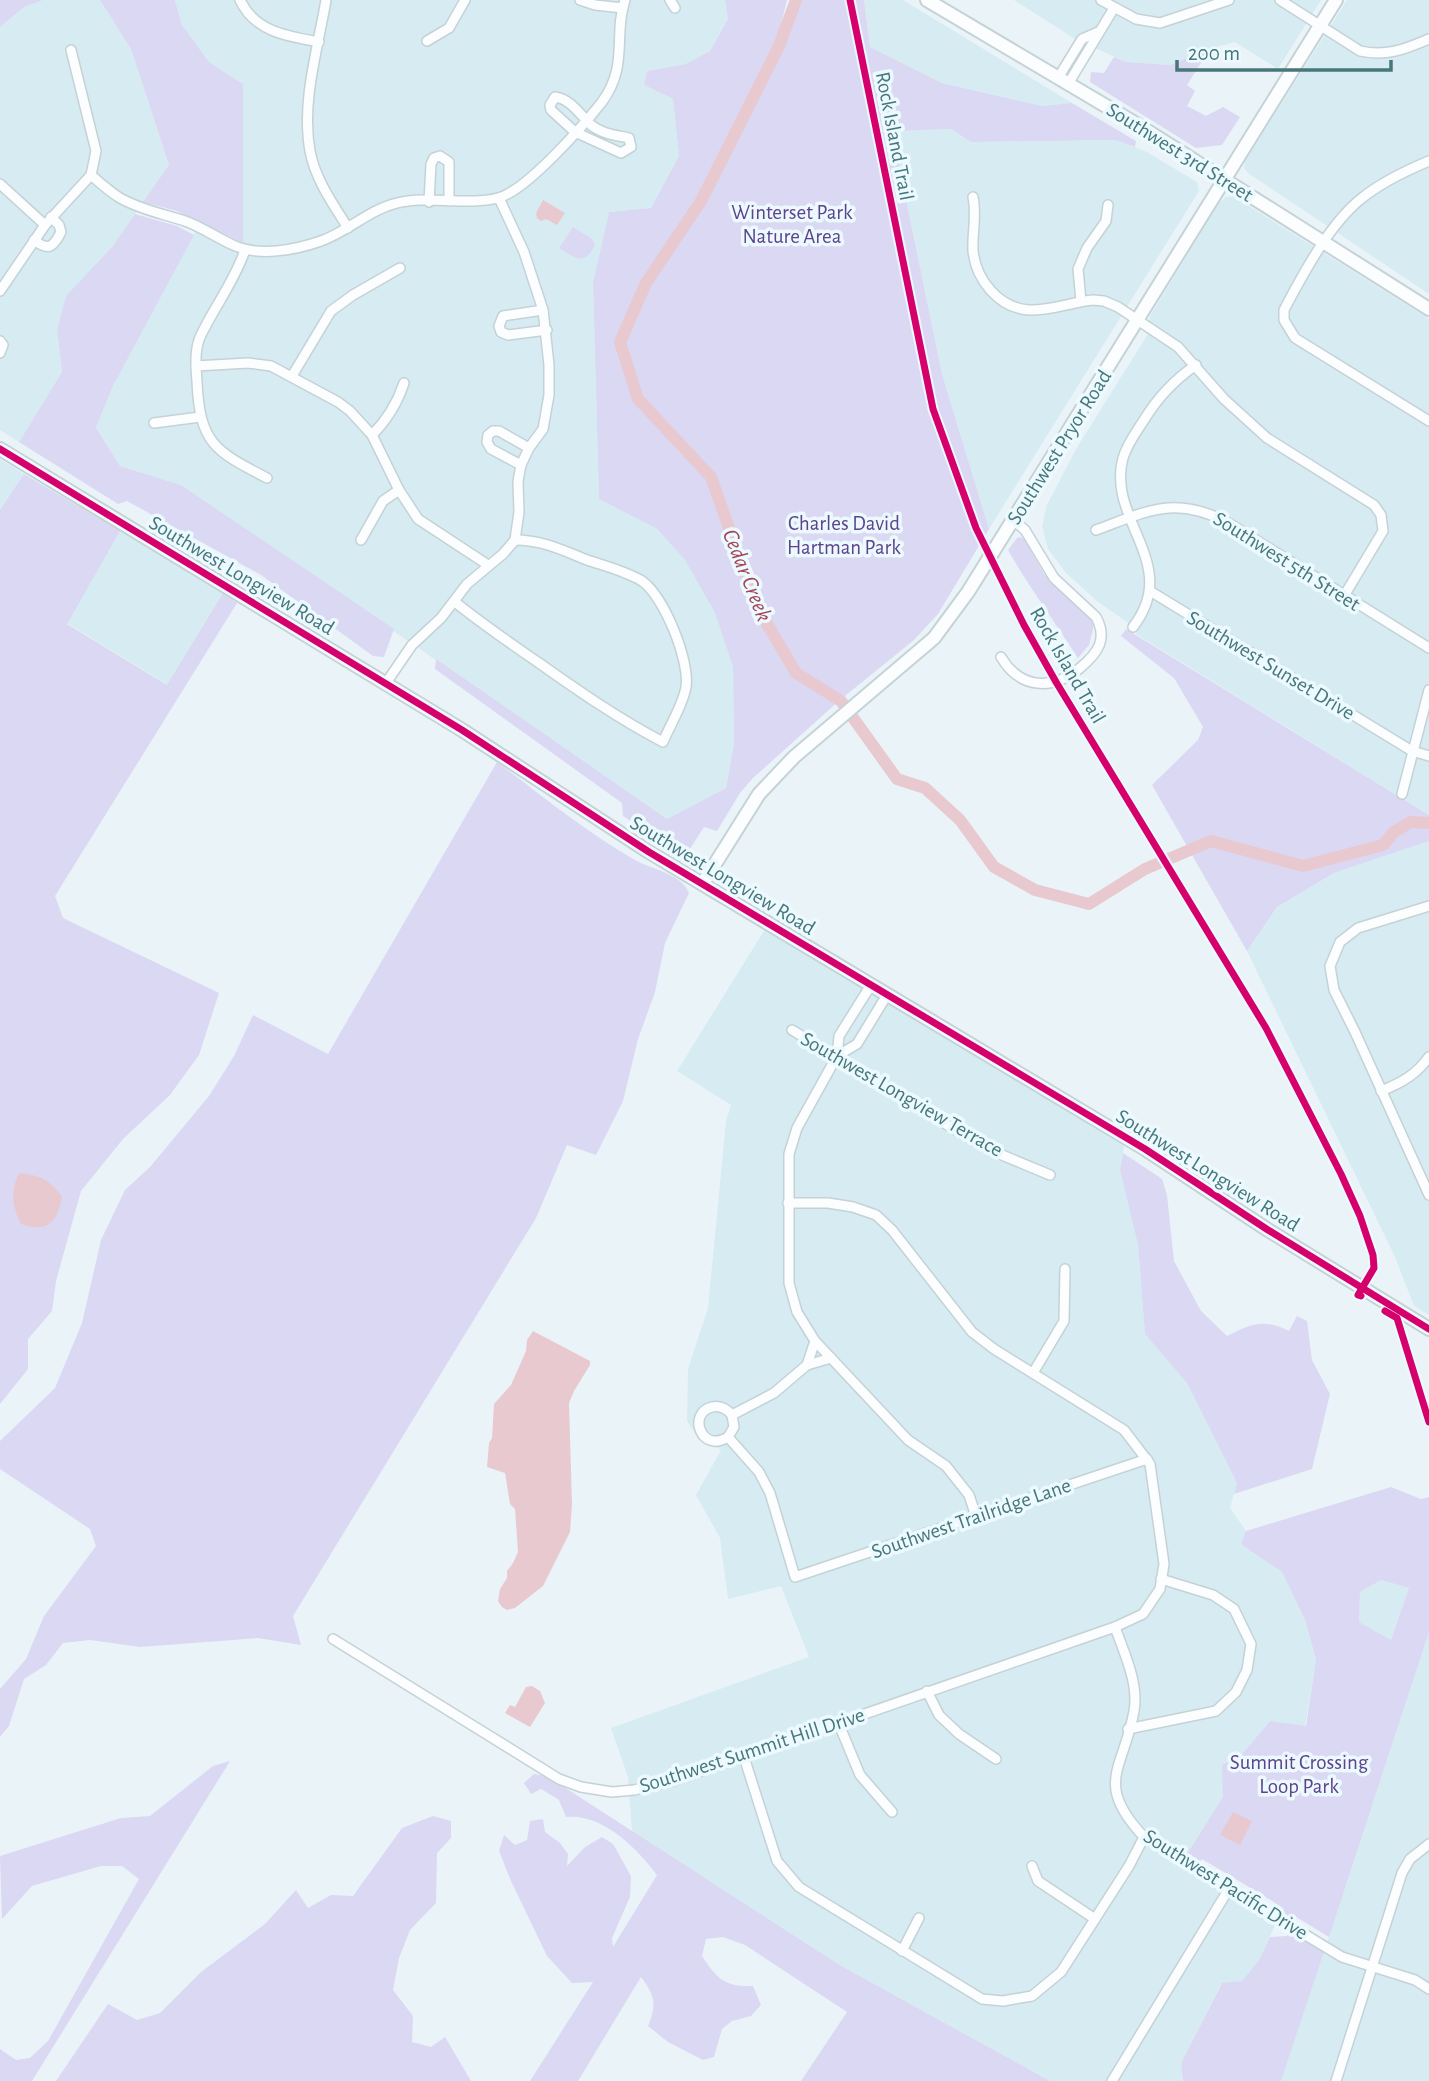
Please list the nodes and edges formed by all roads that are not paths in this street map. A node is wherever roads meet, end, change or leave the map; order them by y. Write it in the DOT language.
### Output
graph roads {
  1 [pos="240,0"];
  2 [pos="327,0"];
  3 [pos="465,0"];
  4 [pos="580,0"];
  5 [pos="928,0"];
  6 [pos="1101,0"];
  7 [pos="1229,0"];
  8 [pos="1280,0"];
  9 [pos="1336,0"];
  10 [pos="1217,1"];
  11 [pos="624,4"];
  12 [pos="1114,8"];
  13 [pos="1320,26"];
  14 [pos="1429,39"];
  15 [pos="427,41"];
  16 [pos="319,42"];
  17 [pos="71,50"];
  18 [pos="1063,81"];
  19 [pos="586,119"];
  20 [pos="575,132"];
  21 [pos="1429,161"];
  22 [pos="91,176"];
  23 [pos="1224,179"];
  24 [pos="0,184"];
  25 [pos="973,197"];
  26 [pos="499,198"];
  27 [pos="449,201"];
  28 [pos="429,202"];
  29 [pos="1108,205"];
  30 [pos="48,221"];
  31 [pos="348,228"];
  32 [pos="34,240"];
  33 [pos="1324,242"];
  34 [pos="246,250"];
  35 [pos="400,268"];
  36 [pos="0,291"];
  37 [pos="1081,301"];
  38 [pos="1429,309"];
  39 [pos="543,310"];
  40 [pos="1138,319"];
  41 [pos="547,330"];
  42 [pos="0,341"];
  43 [pos="0,353"];
  44 [pos="1196,365"];
  45 [pos="196,366"];
  46 [pos="292,376"];
  47 [pos="404,383"];
  48 [pos="200,417"];
  49 [pos="1429,421"];
  50 [pos="154,424"];
  51 [pos="372,435"];
  52 [pos="529,448"];
  53 [pos="0,449"];
  54 [pos="521,466"];
  55 [pos="267,478"];
  56 [pos="399,490"];
  57 [pos="1130,517"];
  58 [pos="1013,520"];
  59 [pos="1096,530"];
  60 [pos="360,540"];
  61 [pos="515,540"];
  62 [pos="488,565"];
  63 [pos="1150,591"];
  64 [pos="1344,596"];
  65 [pos="455,602"];
  66 [pos="1133,627"];
  67 [pos="1429,648"];
  68 [pos="1000,657"];
  69 [pos="386,683"];
  70 [pos="1429,690"];
  71 [pos="1412,751"];
  72 [pos="1429,756"];
  73 [pos="1402,794"];
  74 [pos="703,883"];
  75 [pos="1429,906"];
  76 [pos="871,985"];
  77 [pos="887,995"];
  78 [pos="792,1030"];
  79 [pos="837,1056"];
  80 [pos="1429,1057"];
  81 [pos="1381,1091"];
  82 [pos="1050,1175"];
  83 [pos="1429,1195"];
  84 [pos="788,1203"];
  85 [pos="1065,1269"];
  86 [pos="1429,1329"];
  87 [pos="815,1341"];
  88 [pos="831,1358"];
  89 [pos="807,1365"];
  90 [pos="1033,1373"];
  91 [pos="732,1415"];
  92 [pos="728,1437"];
  93 [pos="1147,1459"];
  94 [pos="976,1516"];
  95 [pos="1161,1579"];
  96 [pos="1115,1627"];
  97 [pos="333,1639"];
  98 [pos="927,1691"];
  99 [pos="838,1722"];
  100 [pos="1128,1728"];
  101 [pos="744,1757"];
  102 [pos="996,1759"];
  103 [pos="892,1812"];
  104 [pos="1144,1837"];
  105 [pos="1429,1844"];
  106 [pos="1032,1866"];
  107 [pos="1230,1887"];
  108 [pos="919,1918"];
  109 [pos="1095,1919"];
  110 [pos="902,1951"];
  111 [pos="1372,1968"];
  112 [pos="1429,1989"];
  113 [pos="1112,2081"];
  114 [pos="1336,2081"];
  1 -- 16 [label="street"];
  2 -- 16 [label="street"];
  3 -- 15 [label="street"];
  4 -- 11 [label="street"];
  5 -- 18 [label="street, Southwest 3rd Street"];
  6 -- 12 [label="street"];
  7 -- 10 [label="street"];
  8 -- 13 [label="street"];
  9 -- 13 [label="street, Southwest Pryor Road"];
  10 -- 12 [label="street"];
  11 -- 19 [label="street"];
  12 -- 18 [label="street"];
  13 -- 14 [label="street"];
  13 -- 23 [label="street, Southwest Pryor Road"];
  16 -- 31 [label="street"];
  17 -- 22 [label="street"];
  18 -- 23 [label="street, Southwest 3rd Street"];
  19 -- 20 [label="street"];
  19 -- 20 [label="street"];
  19 -- 20 [label="street"];
  20 -- 26 [label="street"];
  21 -- 33 [label="street"];
  22 -- 30 [label="street"];
  22 -- 34 [label="street"];
  23 -- 33 [label="street, Southwest 3rd Street"];
  23 -- 40 [label="street, Southwest Pryor Road"];
  24 -- 30 [label="street"];
  25 -- 37 [label="street"];
  26 -- 27 [label="street"];
  26 -- 39 [label="street"];
  27 -- 28 [label="street"];
  27 -- 28 [label="street"];
  28 -- 31 [label="street"];
  29 -- 37 [label="street"];
  30 -- 32 [label="street"];
  30 -- 32 [label="street"];
  31 -- 34 [label="street"];
  32 -- 36 [label="street"];
  33 -- 38 [label="street, Southwest 3rd Street"];
  33 -- 49 [label="street"];
  34 -- 45 [label="street"];
  35 -- 46 [label="street"];
  37 -- 40 [label="street"];
  39 -- 41 [label="street"];
  39 -- 41 [label="street"];
  40 -- 44 [label="street"];
  40 -- 58 [label="street, Southwest Pryor Road"];
  41 -- 52 [label="street"];
  42 -- 43 [label="street"];
  44 -- 57 [label="street"];
  44 -- 64 [label="street"];
  45 -- 46 [label="street"];
  45 -- 48 [label="street"];
  46 -- 51 [label="street"];
  47 -- 51 [label="street"];
  48 -- 50 [label="street"];
  48 -- 55 [label="street"];
  51 -- 56 [label="street"];
  52 -- 54 [label="street"];
  52 -- 54 [label="street"];
  53 -- 69 [label="street, Southwest Longview Road"];
  54 -- 61 [label="street"];
  56 -- 60 [label="street"];
  56 -- 62 [label="street"];
  57 -- 59 [label="street, Southwest 5th Street"];
  57 -- 63 [label="street"];
  57 -- 64 [label="street, Southwest 5th Street"];
  58 -- 68 [label="street"];
  58 -- 74 [label="street, Southwest Pryor Road"];
  61 -- 62 [label="street"];
  61 -- 65 [label="street"];
  62 -- 65 [label="street"];
  63 -- 66 [label="street"];
  63 -- 71 [label="street, Southwest Sunset Drive"];
  64 -- 67 [label="street, Southwest 5th Street"];
  65 -- 69 [label="street"];
  69 -- 74 [label="street, Southwest Longview Road"];
  70 -- 71 [label="street"];
  71 -- 72 [label="street, Southwest Sunset Drive"];
  71 -- 73 [label="street"];
  74 -- 76 [label="street, Southwest Longview Road"];
  75 -- 81 [label="street"];
  76 -- 77 [label="street, Southwest Longview Road"];
  76 -- 79 [label="street"];
  77 -- 79 [label="street"];
  77 -- 86 [label="street, Southwest Longview Road"];
  78 -- 79 [label="street, Southwest Longview Terrace"];
  79 -- 82 [label="street, Southwest Longview Terrace"];
  79 -- 84 [label="street"];
  80 -- 81 [label="street"];
  81 -- 83 [label="street"];
  84 -- 87 [label="street"];
  84 -- 90 [label="street"];
  85 -- 90 [label="street"];
  87 -- 88 [label="street"];
  87 -- 89 [label="street"];
  88 -- 89 [label="street"];
  88 -- 94 [label="street"];
  89 -- 91 [label="street"];
  90 -- 93 [label="street"];
  91 -- 92 [label="street"];
  91 -- 92 [label="street"];
  92 -- 94 [label="street, Southwest Trailridge Lane"];
  93 -- 94 [label="street, Southwest Trailridge Lane"];
  93 -- 95 [label="street"];
  95 -- 96 [label="street"];
  95 -- 100 [label="street"];
  96 -- 98 [label="street, Southwest Summit Hill Drive"];
  96 -- 100 [label="street, Southwest Pacific Drive"];
  97 -- 101 [label="street, Southwest Summit Hill Drive"];
  98 -- 99 [label="street, Southwest Summit Hill Drive"];
  98 -- 102 [label="street"];
  99 -- 101 [label="street, Southwest Summit Hill Drive"];
  99 -- 103 [label="street"];
  100 -- 104 [label="street, Southwest Pacific Drive"];
  101 -- 110 [label="street"];
  104 -- 107 [label="street, Southwest Pacific Drive"];
  104 -- 109 [label="street"];
  105 -- 111 [label="street"];
  106 -- 109 [label="street"];
  107 -- 111 [label="street, Southwest Pacific Drive"];
  107 -- 113 [label="street"];
  108 -- 110 [label="street"];
  109 -- 110 [label="street"];
  111 -- 112 [label="street"];
  111 -- 114 [label="street"];
}
